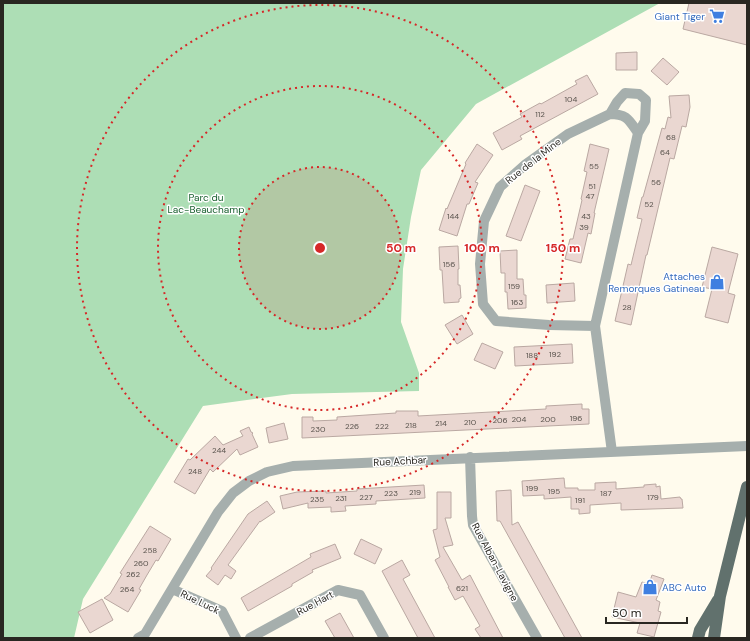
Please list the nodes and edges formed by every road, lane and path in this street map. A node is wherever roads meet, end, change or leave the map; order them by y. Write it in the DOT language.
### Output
graph roads {
  1 [pos="610,114"];
  2 [pos="638,133"];
  3 [pos="594,326"];
  4 [pos="747,446"];
  5 [pos="612,452"];
  6 [pos="470,457"];
  7 [pos="747,487"];
  8 [pos="172,589"];
  9 [pos="720,596"];
  10 [pos="138,638"];
  11 [pos="236,638"];
  12 [pos="250,638"];
  13 [pos="384,638"];
  14 [pos="537,638"];
  15 [pos="698,638"];
  16 [pos="714,638"];
  1 -- 2 [label="street"];
  1 -- 2 [label="street, Rue de la Mine"];
  1 -- 3 [label="street, Rue de la Mine"];
  2 -- 3 [label="street, Rue de la Mine"];
  3 -- 5 [label="street, Rue de la Mine"];
  4 -- 5 [label="street, Rue Achbar"];
  5 -- 6 [label="street, Rue Achbar"];
  6 -- 8 [label="street, Rue Achbar"];
  6 -- 14 [label="street, Rue Alban-Lavigne"];
  7 -- 9 [label="main road"];
  8 -- 10 [label="street, Rue Achbar"];
  8 -- 11 [label="street, Rue Luck"];
  9 -- 15 [label="main road"];
  9 -- 16 [label="main road"];
  12 -- 13 [label="street, Rue Hart"];
}
